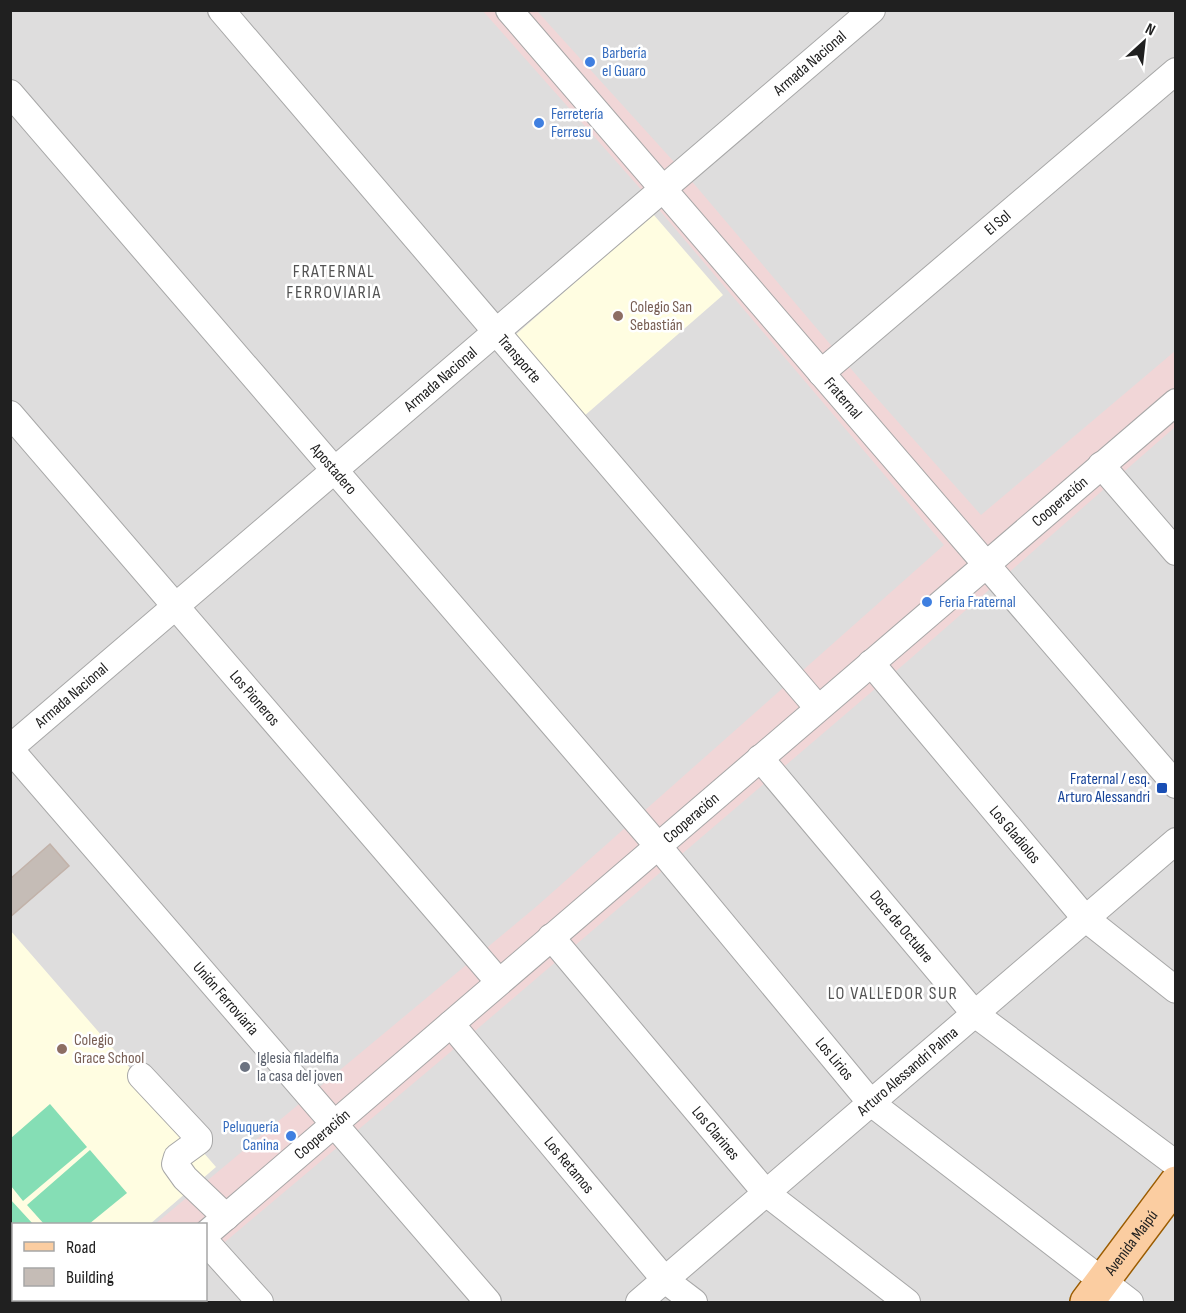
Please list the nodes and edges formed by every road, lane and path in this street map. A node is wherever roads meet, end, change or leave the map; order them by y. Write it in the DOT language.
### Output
graph roads {
  1 [pos="221,10"];
  2 [pos="872,10"];
  3 [pos="519,14"];
  4 [pos="1176,71"];
  5 [pos="10,93"];
  6 [pos="663,189"];
  7 [pos="496,332"];
  8 [pos="821,373"];
  9 [pos="1176,402"];
  10 [pos="10,414"];
  11 [pos="1101,465"];
  12 [pos="335,470"];
  13 [pos="1176,552"];
  14 [pos="986,565"];
  15 [pos="176,606"];
  16 [pos="871,663"];
  17 [pos="818,708"];
  18 [pos="10,749"];
  19 [pos="760,758"];
  20 [pos="1176,785"];
  21 [pos="1176,842"];
  22 [pos="658,846"];
  23 [pos="1085,918"];
  24 [pos="551,937"];
  25 [pos="499,982"];
  26 [pos="1176,990"];
  27 [pos="975,1014"];
  28 [pos="451,1024"];
  29 [pos="141,1076"];
  30 [pos="872,1103"];
  31 [pos="334,1124"];
  32 [pos="1176,1164"];
  33 [pos="1176,1184"];
  34 [pos="766,1193"];
  35 [pos="226,1217"];
  36 [pos="207,1233"];
  37 [pos="207,1243"];
  38 [pos="665,1280"];
  39 [pos="1095,1292"];
  40 [pos="260,1302"];
  41 [pos="488,1302"];
  42 [pos="639,1302"];
  43 [pos="694,1302"];
  44 [pos="907,1302"];
  45 [pos="1130,1302"];
  1 -- 7 [label="street, Transporte"];
  2 -- 6 [label="street, Armada Nacional"];
  3 -- 6 [label="street, Fraternal"];
  4 -- 8 [label="street, El Sol"];
  5 -- 12 [label="street, Apostadero"];
  6 -- 7 [label="street, Armada Nacional"];
  6 -- 8 [label="street, Fraternal"];
  7 -- 12 [label="street, Armada Nacional"];
  7 -- 17 [label="street, Transporte"];
  8 -- 14 [label="street, Fraternal"];
  9 -- 11 [label="street, Cooperación"];
  10 -- 15 [label="street, Los Pioneros"];
  11 -- 13 [label="street"];
  11 -- 14 [label="street, Cooperación"];
  12 -- 15 [label="street, Armada Nacional"];
  12 -- 22 [label="street, Apostadero"];
  14 -- 16 [label="street, Cooperación"];
  14 -- 20 [label="street, Fraternal"];
  15 -- 18 [label="street, Armada Nacional"];
  15 -- 25 [label="street, Los Pioneros"];
  16 -- 17 [label="street, Cooperación"];
  16 -- 23 [label="street, Los Gladiolos"];
  17 -- 19 [label="street, Cooperación"];
  18 -- 31 [label="street, Unión Ferroviaria"];
  19 -- 22 [label="street, Cooperación"];
  19 -- 27 [label="street, Doce de Octubre"];
  21 -- 23 [label="street, Arturo Alessandri Palma"];
  22 -- 24 [label="street, Cooperación"];
  22 -- 30 [label="street, Los Lirios"];
  23 -- 26 [label="street, Los Gladiolos"];
  23 -- 27 [label="street, Arturo Alessandri Palma"];
  24 -- 25 [label="street, Cooperación"];
  24 -- 34 [label="street, Los Clarines"];
  25 -- 28 [label="street, Cooperación"];
  27 -- 30 [label="street, Arturo Alessandri Palma"];
  27 -- 32 [label="street, Doce de Octubre"];
  28 -- 31 [label="street, Cooperación"];
  28 -- 38 [label="street, Los Retamos"];
  29 -- 35 [label="street"];
  30 -- 34 [label="street, Arturo Alessandri Palma"];
  30 -- 39 [label="street, Los Lirios"];
  31 -- 35 [label="street, Cooperación"];
  31 -- 41 [label="street, Unión Ferroviaria"];
  33 -- 39 [label="main road, Avenida Maipú"];
  34 -- 38 [label="street, Arturo Alessandri Palma"];
  34 -- 44 [label="street, Los Clarines"];
  35 -- 36 [label="street, Cooperación"];
  37 -- 40 [label="street"];
  38 -- 42 [label="street, Arturo Alessandri Palma"];
  38 -- 43 [label="street, Los Retamos"];
  39 -- 45 [label="street, Los Lirios"];
}
